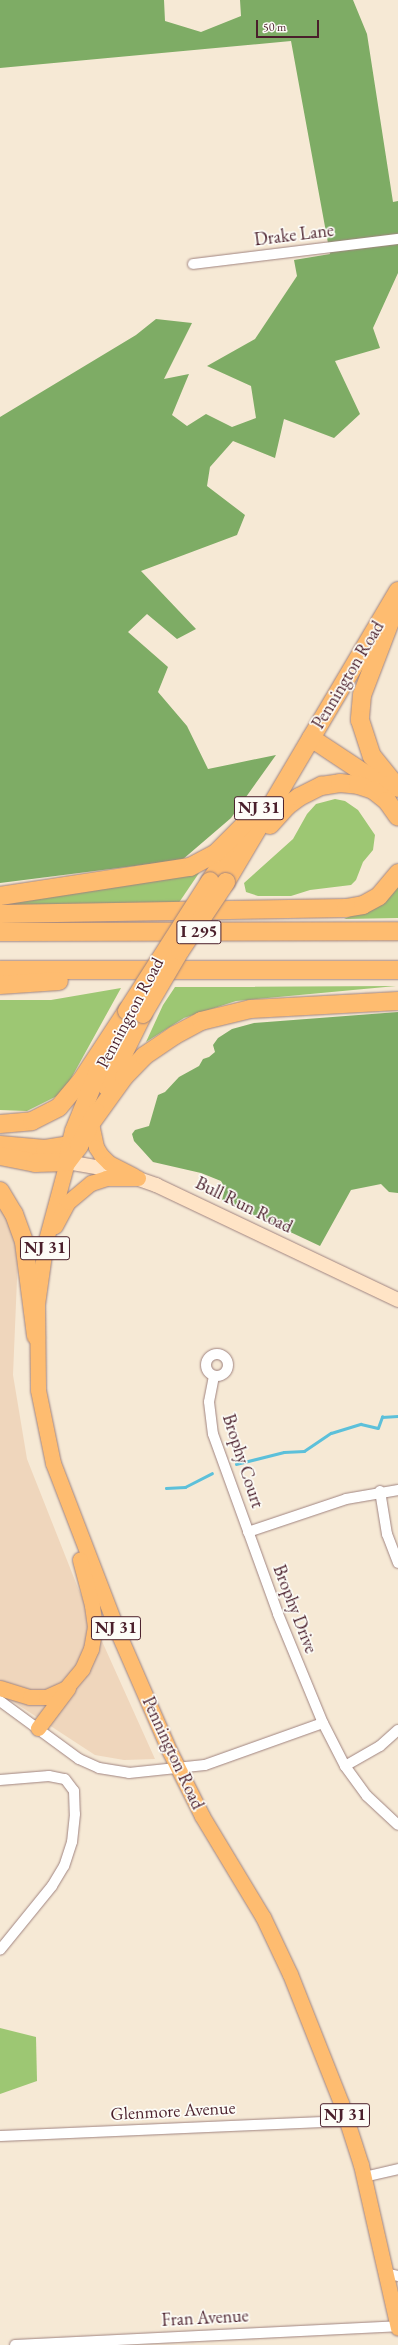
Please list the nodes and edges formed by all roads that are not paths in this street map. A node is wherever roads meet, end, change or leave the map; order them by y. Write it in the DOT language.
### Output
graph roads {
  1 [pos="398,239"];
  2 [pos="193,264"];
  3 [pos="398,591"];
  4 [pos="398,602"];
  5 [pos="311,738"];
  6 [pos="398,788"];
  7 [pos="398,794"];
  8 [pos="254,815"];
  9 [pos="398,817"];
  10 [pos="244,856"];
  11 [pos="398,874"];
  12 [pos="218,882"];
  13 [pos="0,896"];
  14 [pos="0,914"];
  15 [pos="398,931"];
  16 [pos="0,932"];
  17 [pos="0,970"];
  18 [pos="268,970"];
  19 [pos="398,970"];
  20 [pos="0,985"];
  21 [pos="398,1001"];
  22 [pos="135,1012"];
  23 [pos="0,1124"];
  24 [pos="78,1142"];
  25 [pos="0,1145"];
  26 [pos="0,1156"];
  27 [pos="138,1178"];
  28 [pos="0,1191"];
  29 [pos="46,1240"];
  30 [pos="398,1300"];
  31 [pos="36,1336"];
  32 [pos="214,1376"];
  33 [pos="59,1484"];
  34 [pos="398,1490"];
  35 [pos="380,1492"];
  36 [pos="248,1532"];
  37 [pos="398,1563"];
  38 [pos="0,1676"];
  39 [pos="68,1685"];
  40 [pos="0,1688"];
  41 [pos="0,1701"];
  42 [pos="323,1723"];
  43 [pos="38,1728"];
  44 [pos="398,1730"];
  45 [pos="346,1766"];
  46 [pos="178,1769"];
  47 [pos="0,1780"];
  48 [pos="398,1825"];
  49 [pos="0,1950"];
  50 [pos="347,2121"];
  51 [pos="0,2136"];
  52 [pos="398,2169"];
  53 [pos="364,2177"];
  54 [pos="392,2275"];
  55 [pos="398,2327"];
  56 [pos="15,2345"];
  1 -- 2 [label="street, Drake Lane"];
  3 -- 5 [label="highway, Pennington Road / NJ 31"];
  4 -- 6 [label="highway"];
  5 -- 7 [label="highway"];
  5 -- 8 [label="highway, Pennington Road / NJ 31"];
  5 -- 10 [label="highway, Pennington Road / NJ 31"];
  8 -- 12 [label="highway, Pennington Road / NJ 31"];
  8 -- 13 [label="highway"];
  9 -- 10 [label="highway"];
  10 -- 12 [label="highway, Pennington Road / NJ 31"];
  11 -- 14 [label="highway"];
  12 -- 22 [label="highway, Pennington Road / NJ 31, bridge"];
  15 -- 16 [label="highway, I 295"];
  17 -- 18 [label="highway, I 295"];
  18 -- 19 [label="highway, I 295"];
  18 -- 20 [label="highway"];
  21 -- 24 [label="highway"];
  22 -- 23 [label="highway"];
  22 -- 24 [label="highway, Pennington Road / NJ 31"];
  22 -- 24 [label="highway, Pennington Road / NJ 31"];
  24 -- 25 [label="highway"];
  24 -- 26 [label="highway"];
  24 -- 27 [label="street, Bull Run Road"];
  24 -- 27 [label="main road"];
  24 -- 29 [label="main road, Pennington Road / NJ 31"];
  27 -- 29 [label="main road"];
  27 -- 30 [label="street, Bull Run Road"];
  28 -- 31 [label="highway"];
  29 -- 31 [label="main road, Pennington Road / NJ 31"];
  31 -- 33 [label="main road, Pennington Road / NJ 31"];
  32 -- 36 [label="street, Brophy Court"];
  33 -- 39 [label="main road"];
  33 -- 46 [label="main road, Pennington Road / NJ 31"];
  34 -- 35 [label="street"];
  35 -- 36 [label="street"];
  35 -- 37 [label="street"];
  36 -- 42 [label="street, Brophy Drive"];
  38 -- 39 [label="main road"];
  39 -- 40 [label="main road"];
  39 -- 43 [label="main road"];
  41 -- 43 [label="street"];
  42 -- 45 [label="street, Brophy Drive"];
  42 -- 46 [label="street"];
  43 -- 46 [label="street"];
  44 -- 45 [label="street"];
  45 -- 48 [label="street, Brophy Drive"];
  46 -- 50 [label="main road, Pennington Road / NJ 31"];
  47 -- 49 [label="street"];
  50 -- 51 [label="street, Glenmore Avenue"];
  50 -- 53 [label="main road, Pennington Road / NJ 31"];
  52 -- 53 [label="street"];
  53 -- 54 [label="main road, Pennington Road / NJ 31"];
  54 -- 55 [label="main road, Pennington Road / NJ 31"];
  55 -- 56 [label="street, Fran Avenue"];
}
